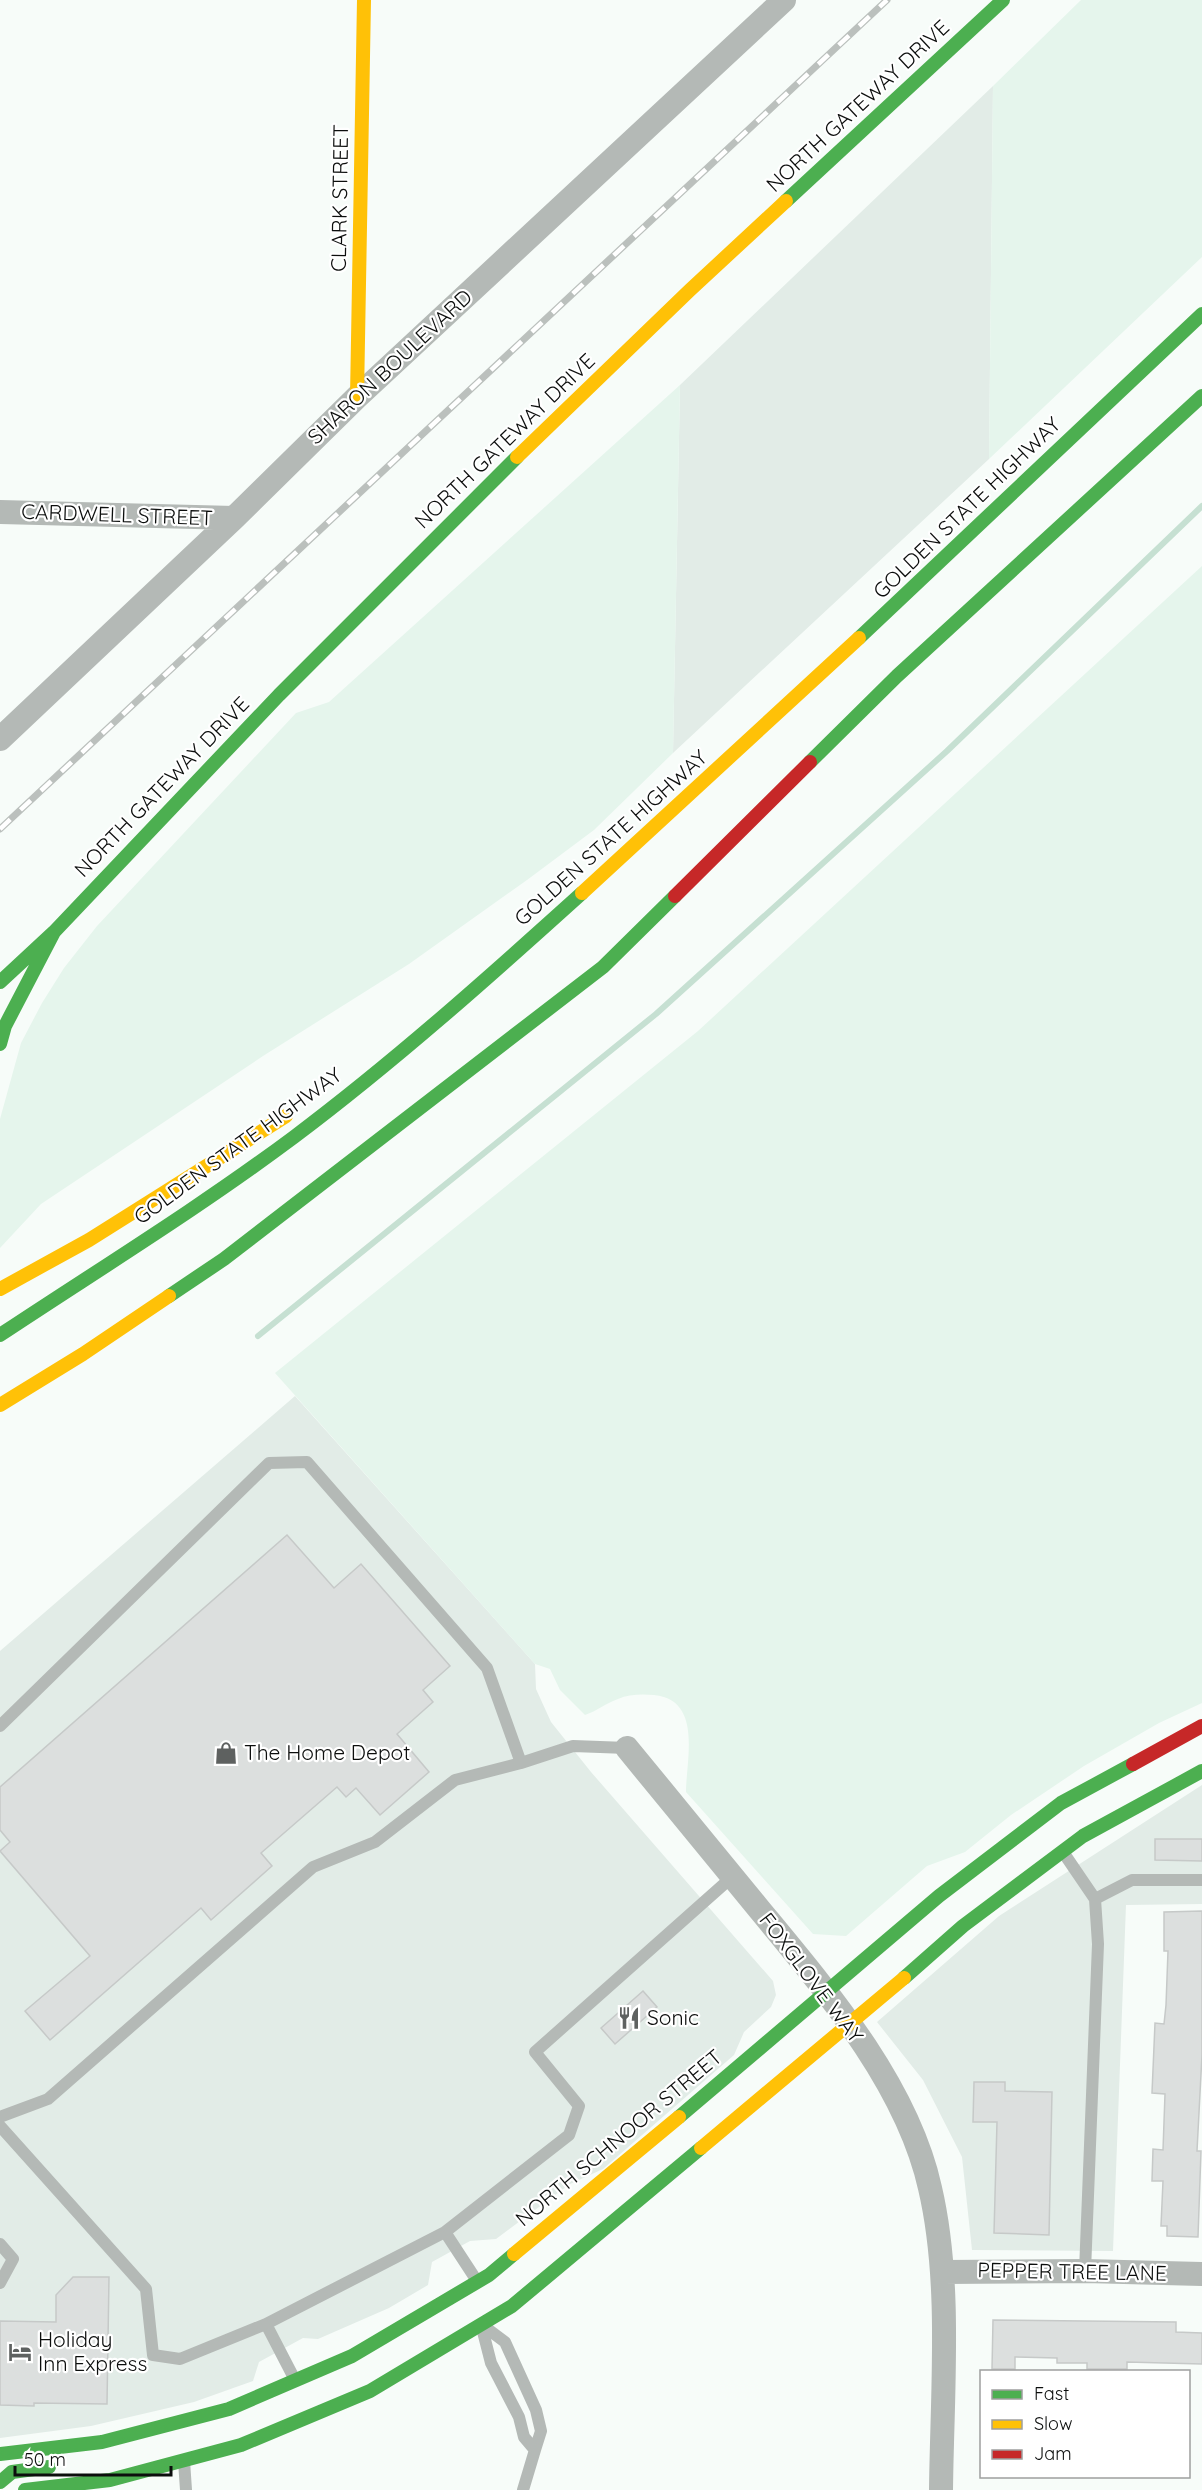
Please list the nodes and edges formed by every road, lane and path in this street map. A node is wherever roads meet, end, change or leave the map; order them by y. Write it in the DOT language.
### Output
graph roads {
  1 [pos="364,0"];
  2 [pos="784,0"];
  3 [pos="1003,0"];
  4 [pos="1202,314"];
  5 [pos="1202,396"];
  6 [pos="357,397"];
  7 [pos="0,512"];
  8 [pos="234,518"];
  9 [pos="0,739"];
  10 [pos="54,932"];
  11 [pos="0,982"];
  12 [pos="442,1017"];
  13 [pos="0,1044"];
  14 [pos="352,1074"];
  15 [pos="301,1106"];
  16 [pos="0,1290"];
  17 [pos="0,1335"];
  18 [pos="0,1405"];
  19 [pos="0,1726"];
  20 [pos="1202,1726"];
  21 [pos="627,1748"];
  22 [pos="521,1763"];
  23 [pos="1202,1771"];
  24 [pos="1062,1851"];
  25 [pos="732,1876"];
  26 [pos="1202,1880"];
  27 [pos="1095,1899"];
  28 [pos="828,1992"];
  29 [pos="850,2024"];
  30 [pos="0,2117"];
  31 [pos="0,2126"];
  32 [pos="567,2209"];
  33 [pos="563,2228"];
  34 [pos="445,2232"];
  35 [pos="0,2244"];
  36 [pos="1085,2271"];
  37 [pos="943,2272"];
  38 [pos="1202,2274"];
  39 [pos="477,2282"];
  40 [pos="0,2283"];
  41 [pos="495,2297"];
  42 [pos="266,2324"];
  43 [pos="482,2324"];
  44 [pos="296,2380"];
  45 [pos="102,2442"];
  46 [pos="535,2450"];
  47 [pos="0,2454"];
  48 [pos="88,2456"];
  49 [pos="184,2461"];
  50 [pos="58,2466"];
  51 [pos="0,2482"];
  52 [pos="25,2490"];
  53 [pos="186,2490"];
  54 [pos="523,2490"];
  55 [pos="941,2490"];
  1 -- 6 [label="main road, CLARK STREET"];
  2 -- 6 [label="street, SHARON BOULEVARD"];
  3 -- 10 [label="main road, NORTH GATEWAY DRIVE"];
  4 -- 12 [label="main road, GOLDEN STATE HIGHWAY"];
  5 -- 18 [label="main road"];
  6 -- 8 [label="street, SHARON BOULEVARD"];
  7 -- 8 [label="street, CARDWELL STREET"];
  8 -- 9 [label="street, SHARON BOULEVARD"];
  10 -- 11 [label="main road"];
  10 -- 13 [label="main road"];
  12 -- 14 [label="main road"];
  12 -- 17 [label="main road, GOLDEN STATE HIGHWAY"];
  15 -- 16 [label="main road"];
  19 -- 22 [label="lane"];
  20 -- 28 [label="main road, NORTH SCHNOOR STREET"];
  21 -- 22 [label="lane"];
  21 -- 25 [label="street, FOXGLOVE WAY"];
  22 -- 30 [label="lane"];
  23 -- 24 [label="main road"];
  24 -- 27 [label="lane"];
  24 -- 29 [label="main road"];
  25 -- 28 [label="street, FOXGLOVE WAY"];
  25 -- 34 [label="lane"];
  26 -- 27 [label="lane"];
  27 -- 36 [label="lane"];
  28 -- 29 [label="street, FOXGLOVE WAY"];
  28 -- 32 [label="main road, NORTH SCHNOOR STREET"];
  29 -- 37 [label="street, FOXGLOVE WAY"];
  29 -- 43 [label="main road"];
  31 -- 42 [label="lane"];
  32 -- 33 [label="main road"];
  32 -- 39 [label="main road, NORTH SCHNOOR STREET"];
  34 -- 39 [label="lane"];
  34 -- 42 [label="lane"];
  35 -- 40 [label="lane"];
  36 -- 37 [label="street, PEPPER TREE LANE"];
  36 -- 38 [label="street, PEPPER TREE LANE"];
  37 -- 55 [label="street, FOXGLOVE WAY"];
  39 -- 44 [label="main road, NORTH SCHNOOR STREET"];
  41 -- 43 [label="main road"];
  42 -- 44 [label="lane"];
  43 -- 46 [label="lane"];
  43 -- 46 [label="lane"];
  43 -- 49 [label="main road"];
  44 -- 45 [label="main road, NORTH SCHNOOR STREET"];
  45 -- 47 [label="main road, NORTH SCHNOOR STREET"];
  45 -- 48 [label="main road"];
  46 -- 54 [label="lane"];
  49 -- 52 [label="main road"];
  49 -- 53 [label="lane"];
  50 -- 51 [label="main road"];
}
